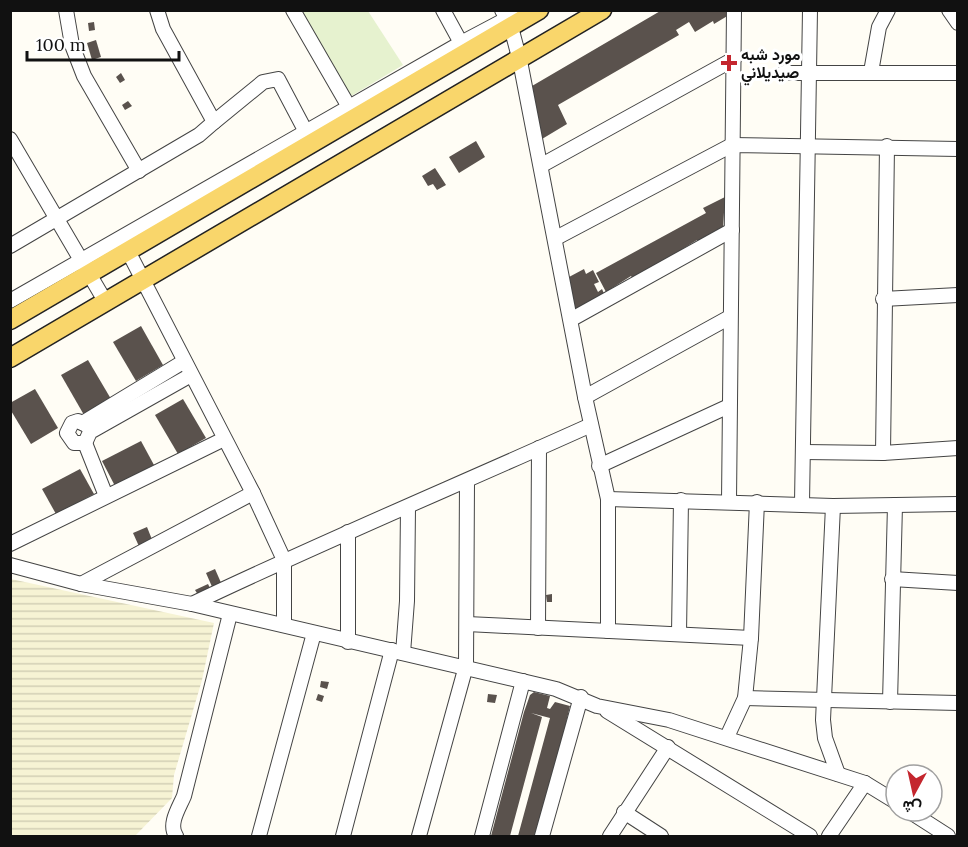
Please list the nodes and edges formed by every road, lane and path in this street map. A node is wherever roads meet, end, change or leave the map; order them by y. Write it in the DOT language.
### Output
graph roads {
  1 [pos="66,10"];
  2 [pos="157,10"];
  3 [pos="292,10"];
  4 [pos="443,10"];
  5 [pos="522,10"];
  6 [pos="539,10"];
  7 [pos="602,10"];
  8 [pos="735,10"];
  9 [pos="810,10"];
  10 [pos="888,10"];
  11 [pos="949,10"];
  12 [pos="506,19"];
  13 [pos="957,23"];
  14 [pos="461,43"];
  15 [pos="734,59"];
  16 [pos="520,61"];
  17 [pos="871,72"];
  18 [pos="783,73"];
  19 [pos="809,73"];
  20 [pos="957,73"];
  21 [pos="349,107"];
  22 [pos="214,122"];
  23 [pos="306,132"];
  24 [pos="10,139"];
  25 [pos="732,145"];
  26 [pos="887,146"];
  27 [pos="808,147"];
  28 [pos="957,149"];
  29 [pos="542,165"];
  30 [pos="139,171"];
  31 [pos="57,221"];
  32 [pos="732,230"];
  33 [pos="556,238"];
  34 [pos="10,246"];
  35 [pos="128,251"];
  36 [pos="84,267"];
  37 [pos="143,278"];
  38 [pos="957,295"];
  39 [pos="884,299"];
  40 [pos="10,301"];
  41 [pos="105,301"];
  42 [pos="730,317"];
  43 [pos="572,319"];
  44 [pos="10,320"];
  45 [pos="10,358"];
  46 [pos="183,362"];
  47 [pos="191,375"];
  48 [pos="585,397"];
  49 [pos="729,406"];
  50 [pos="591,425"];
  51 [pos="86,432"];
  52 [pos="224,439"];
  53 [pos="539,448"];
  54 [pos="957,448"];
  55 [pos="804,453"];
  56 [pos="883,453"];
  57 [pos="599,466"];
  58 [pos="467,482"];
  59 [pos="253,493"];
  60 [pos="106,496"];
  61 [pos="608,499"];
  62 [pos="681,500"];
  63 [pos="729,501"];
  64 [pos="757,502"];
  65 [pos="802,503"];
  66 [pos="957,504"];
  67 [pos="895,505"];
  68 [pos="833,506"];
  69 [pos="408,508"];
  70 [pos="348,532"];
  71 [pos="10,544"];
  72 [pos="284,560"];
  73 [pos="10,566"];
  74 [pos="892,579"];
  75 [pos="957,583"];
  76 [pos="81,584"];
  77 [pos="192,604"];
  78 [pos="230,614"];
  79 [pos="467,624"];
  80 [pos="284,625"];
  81 [pos="538,628"];
  82 [pos="608,632"];
  83 [pos="314,633"];
  84 [pos="679,634"];
  85 [pos="751,638"];
  86 [pos="348,642"];
  87 [pos="398,651"];
  88 [pos="466,666"];
  89 [pos="523,681"];
  90 [pos="581,697"];
  91 [pos="745,698"];
  92 [pos="824,702"];
  93 [pos="890,702"];
  94 [pos="957,703"];
  95 [pos="597,706"];
  96 [pos="727,737"];
  97 [pos="668,747"];
  98 [pos="838,774"];
  99 [pos="865,783"];
  100 [pos="884,795"];
  101 [pos="624,812"];
  102 [pos="927,823"];
  103 [pos="176,837"];
  104 [pos="259,837"];
  105 [pos="343,837"];
  106 [pos="419,837"];
  107 [pos="482,837"];
  108 [pos="542,837"];
  109 [pos="610,837"];
  110 [pos="661,837"];
  111 [pos="810,837"];
  112 [pos="829,837"];
  113 [pos="948,837"];
  1 -- 30 [label="street"];
  2 -- 22 [label="street"];
  3 -- 21 [label="street"];
  4 -- 14 [label="street"];
  5 -- 12 [label="street"];
  6 -- 12 [label="main road"];
  7 -- 16 [label="main road"];
  8 -- 15 [label="street"];
  9 -- 19 [label="street"];
  10 -- 17 [label="street"];
  11 -- 13 [label="street"];
  12 -- 14 [label="street"];
  12 -- 16 [label="street"];
  12 -- 35 [label="main road"];
  14 -- 21 [label="street"];
  15 -- 25 [label="street"];
  15 -- 29 [label="street"];
  16 -- 29 [label="street"];
  16 -- 37 [label="main road"];
  17 -- 19 [label="street"];
  17 -- 20 [label="street"];
  18 -- 19 [label="street"];
  19 -- 27 [label="street"];
  21 -- 23 [label="street"];
  22 -- 23 [label="street"];
  22 -- 30 [label="street"];
  23 -- 36 [label="street"];
  24 -- 31 [label="street"];
  25 -- 27 [label="street"];
  25 -- 32 [label="street"];
  25 -- 33 [label="street"];
  26 -- 27 [label="street"];
  26 -- 28 [label="street"];
  26 -- 39 [label="street"];
  27 -- 55 [label="street"];
  29 -- 33 [label="street"];
  30 -- 31 [label="street"];
  31 -- 34 [label="street"];
  31 -- 36 [label="street"];
  32 -- 42 [label="street"];
  32 -- 43 [label="street"];
  33 -- 43 [label="street"];
  35 -- 36 [label="main road"];
  35 -- 37 [label="street"];
  36 -- 40 [label="street"];
  36 -- 41 [label="street"];
  36 -- 44 [label="main road"];
  37 -- 41 [label="main road"];
  37 -- 46 [label="street"];
  38 -- 39 [label="street"];
  39 -- 56 [label="street"];
  41 -- 45 [label="main road"];
  42 -- 48 [label="street"];
  42 -- 49 [label="street"];
  43 -- 48 [label="street"];
  46 -- 47 [label="street"];
  46 -- 51 [label="street"];
  47 -- 51 [label="street"];
  47 -- 52 [label="street"];
  48 -- 50 [label="street"];
  49 -- 57 [label="street"];
  49 -- 63 [label="street"];
  50 -- 53 [label="street"];
  50 -- 57 [label="street"];
  51 -- 60 [label="street"];
  52 -- 59 [label="street"];
  52 -- 60 [label="street"];
  53 -- 58 [label="street"];
  53 -- 81 [label="street"];
  54 -- 56 [label="street"];
  55 -- 56 [label="street"];
  55 -- 65 [label="street"];
  57 -- 61 [label="street"];
  58 -- 69 [label="street"];
  58 -- 79 [label="street"];
  59 -- 72 [label="street"];
  59 -- 76 [label="street"];
  60 -- 71 [label="street"];
  61 -- 62 [label="street"];
  61 -- 82 [label="street"];
  62 -- 63 [label="street"];
  62 -- 84 [label="street"];
  63 -- 64 [label="street"];
  64 -- 65 [label="street"];
  64 -- 85 [label="street"];
  65 -- 68 [label="street"];
  66 -- 67 [label="street"];
  67 -- 68 [label="street"];
  67 -- 74 [label="street"];
  68 -- 92 [label="street"];
  69 -- 70 [label="street"];
  69 -- 87 [label="street"];
  70 -- 72 [label="street"];
  70 -- 86 [label="street"];
  72 -- 77 [label="street"];
  72 -- 80 [label="street"];
  73 -- 76 [label="street"];
  74 -- 75 [label="street"];
  74 -- 93 [label="street"];
  76 -- 77 [label="street"];
  77 -- 78 [label="street"];
  78 -- 80 [label="street"];
  78 -- 103 [label="street"];
  79 -- 81 [label="street"];
  79 -- 88 [label="street"];
  80 -- 83 [label="street"];
  81 -- 82 [label="street"];
  82 -- 84 [label="street"];
  83 -- 86 [label="street"];
  83 -- 104 [label="street"];
  84 -- 85 [label="street"];
  85 -- 91 [label="street"];
  86 -- 87 [label="street"];
  87 -- 88 [label="street"];
  87 -- 105 [label="street"];
  88 -- 89 [label="street"];
  88 -- 106 [label="street"];
  89 -- 90 [label="street"];
  89 -- 107 [label="street"];
  90 -- 95 [label="street"];
  90 -- 108 [label="street"];
  91 -- 92 [label="street"];
  91 -- 96 [label="street"];
  92 -- 93 [label="street"];
  92 -- 98 [label="street"];
  93 -- 94 [label="street"];
  95 -- 96 [label="street"];
  95 -- 97 [label="street"];
  96 -- 98 [label="street"];
  97 -- 101 [label="street"];
  97 -- 111 [label="street"];
  98 -- 99 [label="street"];
  99 -- 100 [label="street"];
  99 -- 112 [label="street"];
  101 -- 109 [label="street"];
  101 -- 110 [label="street"];
  102 -- 113 [label="street"];
}
